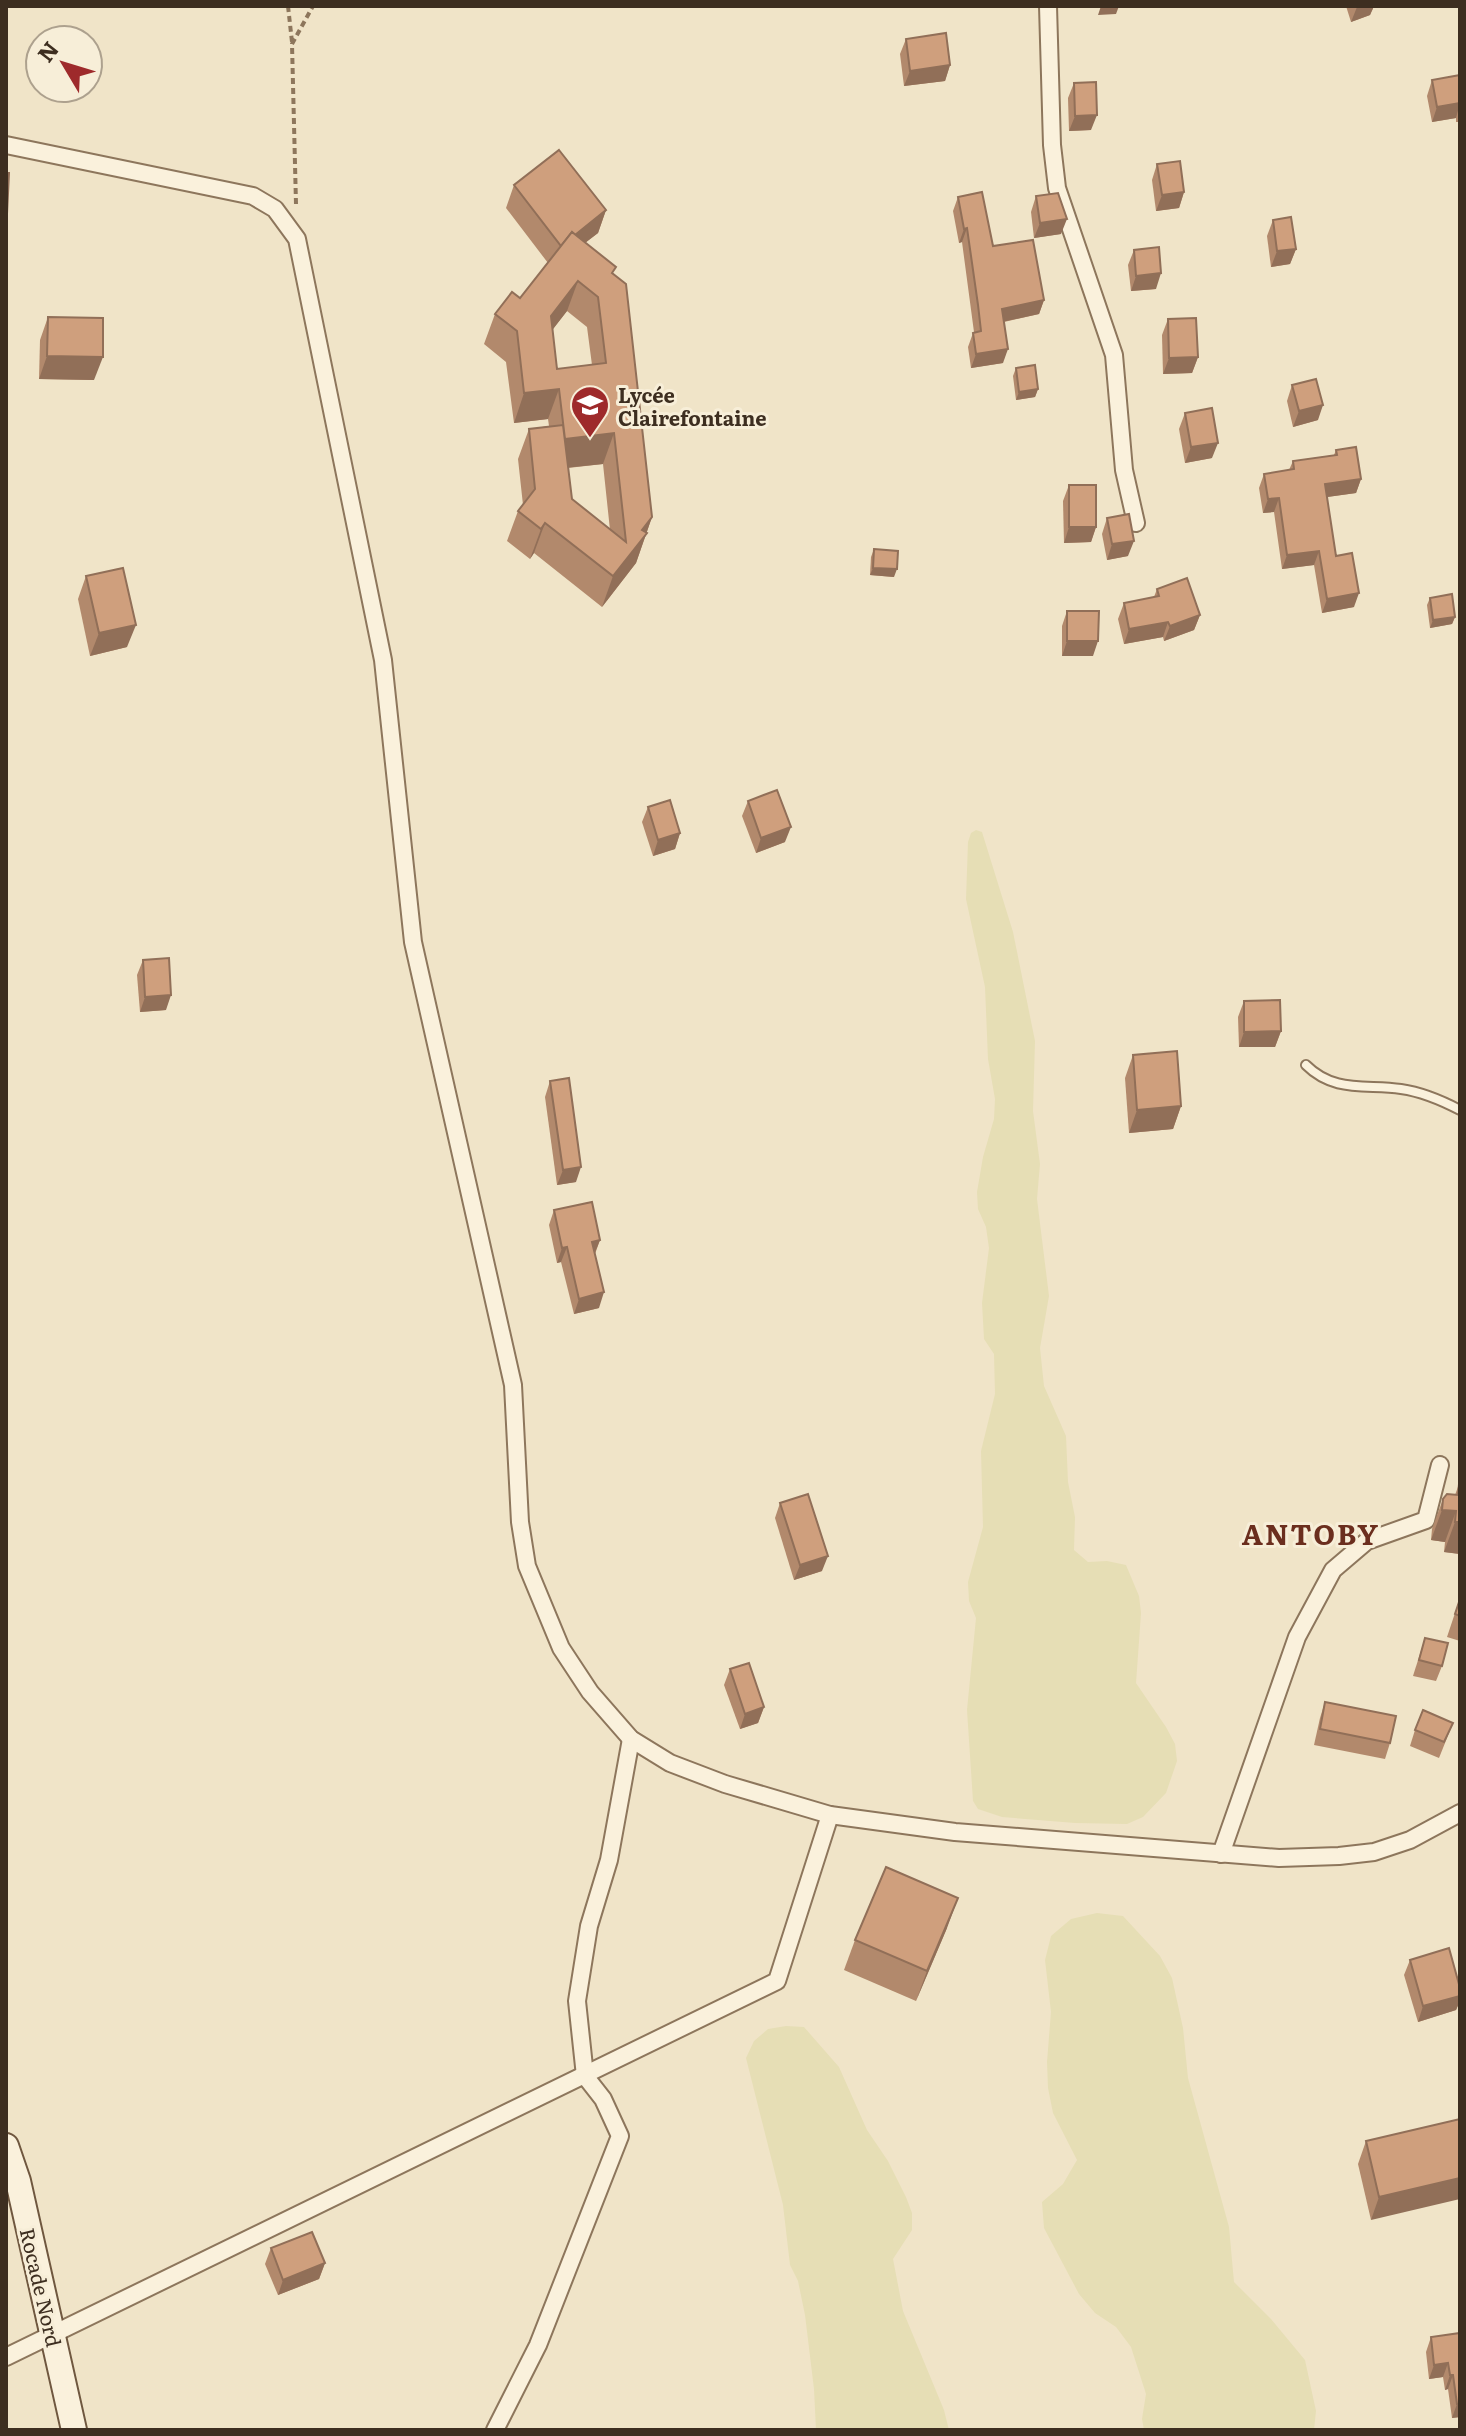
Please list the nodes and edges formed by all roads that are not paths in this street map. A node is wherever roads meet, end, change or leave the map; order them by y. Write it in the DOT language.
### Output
graph roads {
  1 [pos="1048,6"];
  2 [pos="6,145"];
  3 [pos="1136,523"];
  4 [pos="1306,1065"];
  5 [pos="1460,1110"];
  6 [pos="1440,1465"];
  7 [pos="631,1739"];
  8 [pos="1460,1813"];
  9 [pos="830,1815"];
  10 [pos="1221,1854"];
  11 [pos="585,2076"];
  12 [pos="6,2146"];
  13 [pos="53,2335"];
  14 [pos="6,2357"];
  15 [pos="74,2430"];
  16 [pos="495,2430"];
  1 -- 3 [label="street"];
  2 -- 7 [label="street"];
  4 -- 5 [label="lane"];
  6 -- 10 [label="street"];
  7 -- 9 [label="street"];
  7 -- 11 [label="street"];
  8 -- 10 [label="street"];
  9 -- 10 [label="street"];
  9 -- 11 [label="street"];
  11 -- 13 [label="street"];
  11 -- 16 [label="street"];
  12 -- 13 [label="main road, Rocade Nord"];
  13 -- 14 [label="street"];
  13 -- 15 [label="main road, Rocade Nord"];
}
